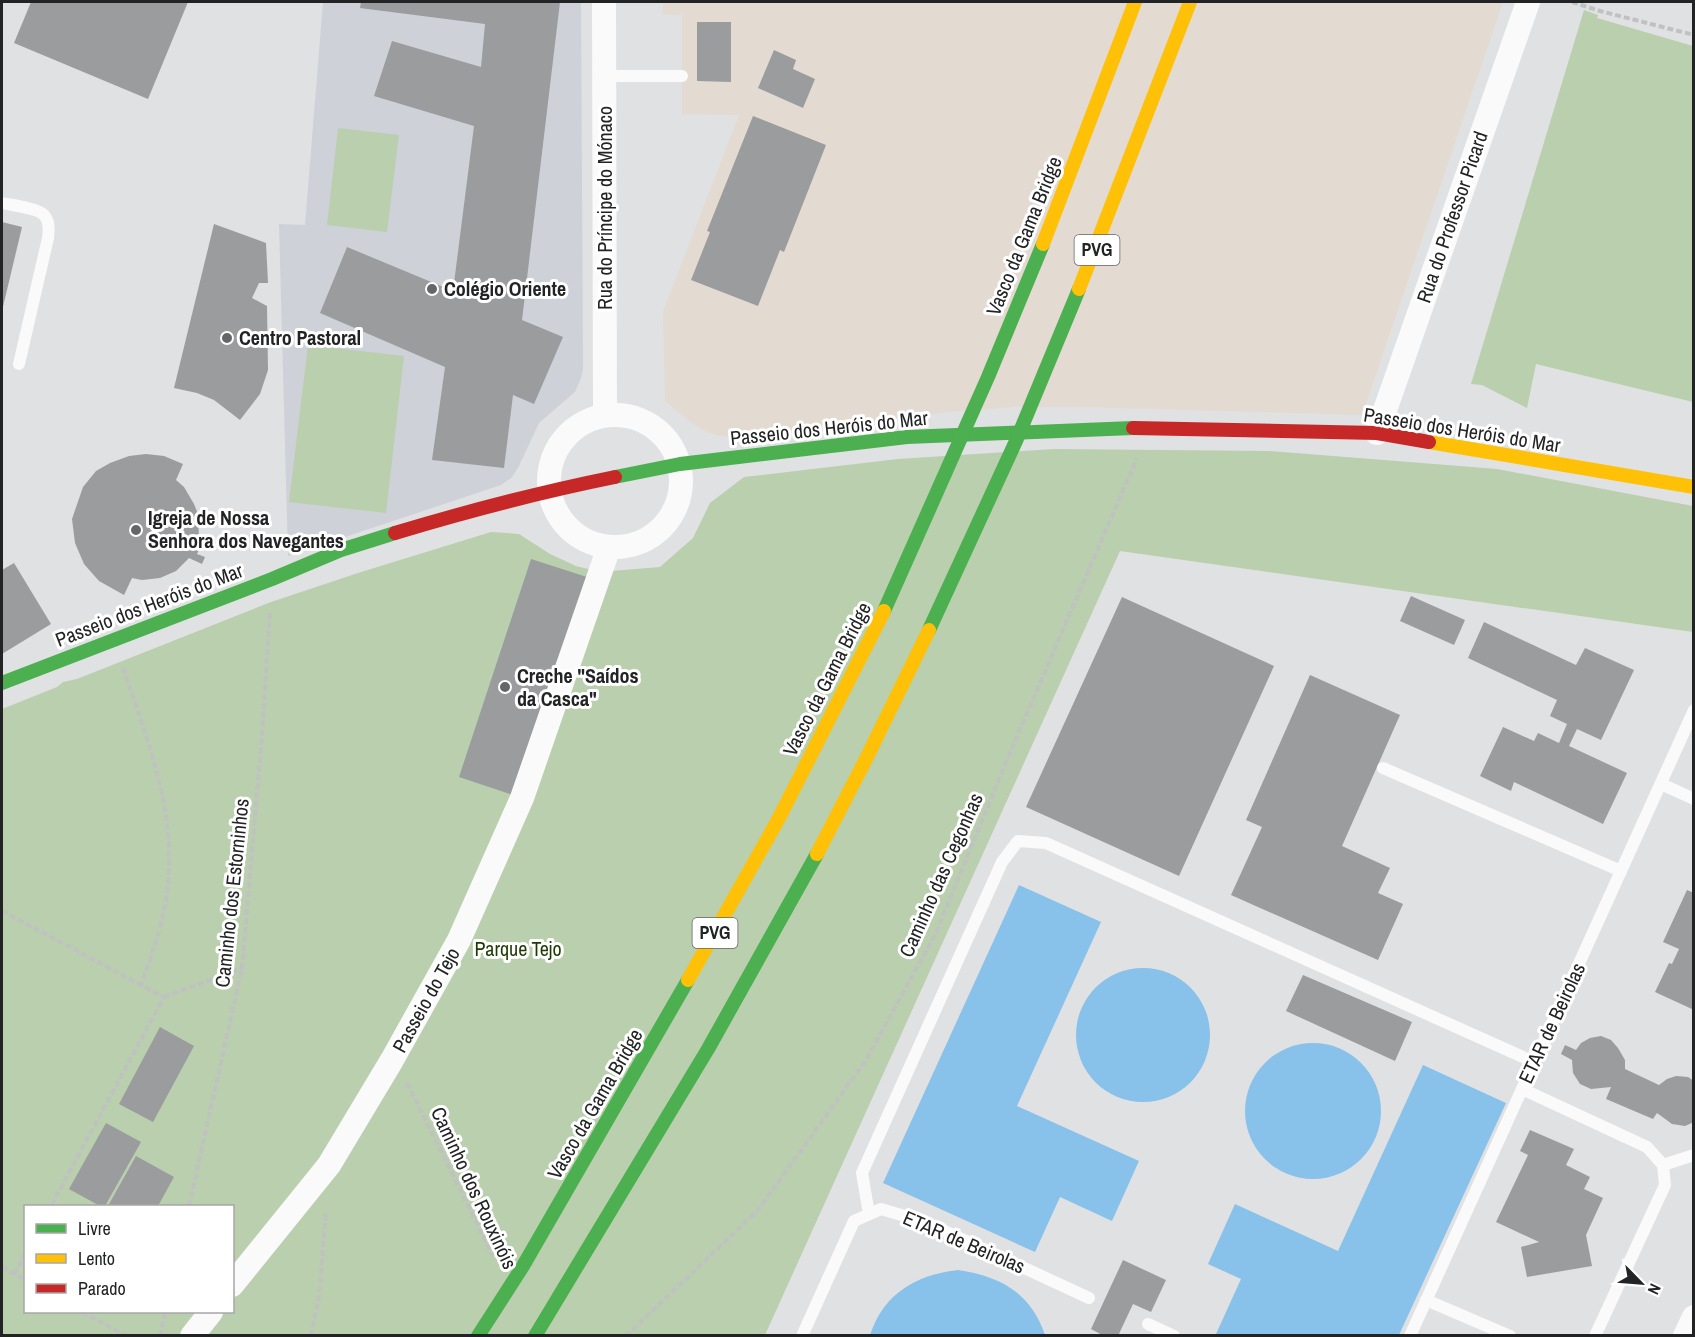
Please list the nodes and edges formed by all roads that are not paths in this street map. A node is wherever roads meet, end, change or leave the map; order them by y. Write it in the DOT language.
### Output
graph roads {
  1 [pos="604,2"];
  2 [pos="1135,2"];
  3 [pos="1190,2"];
  4 [pos="1528,2"];
  5 [pos="604,76"];
  6 [pos="682,76"];
  7 [pos="2,203"];
  8 [pos="19,364"];
  9 [pos="605,415"];
  10 [pos="1377,433"];
  11 [pos="680,464"];
  12 [pos="1694,487"];
  13 [pos="547,491"];
  14 [pos="609,547"];
  15 [pos="2,683"];
  16 [pos="1694,710"];
  17 [pos="1383,768"];
  18 [pos="1661,784"];
  19 [pos="1694,799"];
  20 [pos="1621,871"];
  21 [pos="1534,1062"];
  22 [pos="1522,1089"];
  23 [pos="1694,1155"];
  24 [pos="1664,1165"];
  25 [pos="869,1214"];
  26 [pos="234,1283"];
  27 [pos="1089,1298"];
  28 [pos="1426,1300"];
  29 [pos="209,1313"];
  30 [pos="1694,1317"];
  31 [pos="1148,1324"];
  32 [pos="192,1335"];
  33 [pos="478,1335"];
  34 [pos="535,1335"];
  35 [pos="802,1335"];
  36 [pos="1174,1335"];
  37 [pos="1410,1335"];
  38 [pos="1510,1335"];
  39 [pos="1595,1335"];
  40 [pos="1685,1335"];
  1 -- 5 [label="street, Rua do Príncipe do Mónaco"];
  2 -- 33 [label="main road, Vasco da Gama Bridge / PVG"];
  3 -- 34 [label="main road, PVG"];
  4 -- 10 [label="street, Rua do Professor Picard"];
  5 -- 6 [label="lane"];
  5 -- 9 [label="street, Rua do Príncipe do Mónaco"];
  7 -- 8 [label="lane"];
  9 -- 11 [label="street"];
  9 -- 13 [label="street"];
  10 -- 11 [label="main road, Passeio dos Heróis do Mar"];
  10 -- 12 [label="main road, Passeio dos Heróis do Mar"];
  11 -- 13 [label="main road, Passeio dos Heróis do Mar"];
  11 -- 14 [label="street"];
  13 -- 14 [label="street"];
  13 -- 15 [label="main road, Passeio dos Heróis do Mar"];
  14 -- 26 [label="street, Passeio do Tejo"];
  16 -- 18 [label="lane, ETAR de Beirolas"];
  17 -- 20 [label="lane"];
  18 -- 19 [label="lane"];
  18 -- 20 [label="lane, ETAR de Beirolas"];
  20 -- 21 [label="lane, ETAR de Beirolas"];
  21 -- 22 [label="lane, ETAR de Beirolas"];
  21 -- 25 [label="lane"];
  22 -- 24 [label="lane"];
  22 -- 28 [label="lane, ETAR de Beirolas"];
  23 -- 24 [label="lane"];
  24 -- 39 [label="lane"];
  25 -- 27 [label="lane, ETAR de Beirolas"];
  25 -- 35 [label="lane"];
  28 -- 37 [label="lane, ETAR de Beirolas"];
  28 -- 38 [label="lane"];
  29 -- 32 [label="street"];
  30 -- 40 [label="street"];
  31 -- 36 [label="lane"];
}
